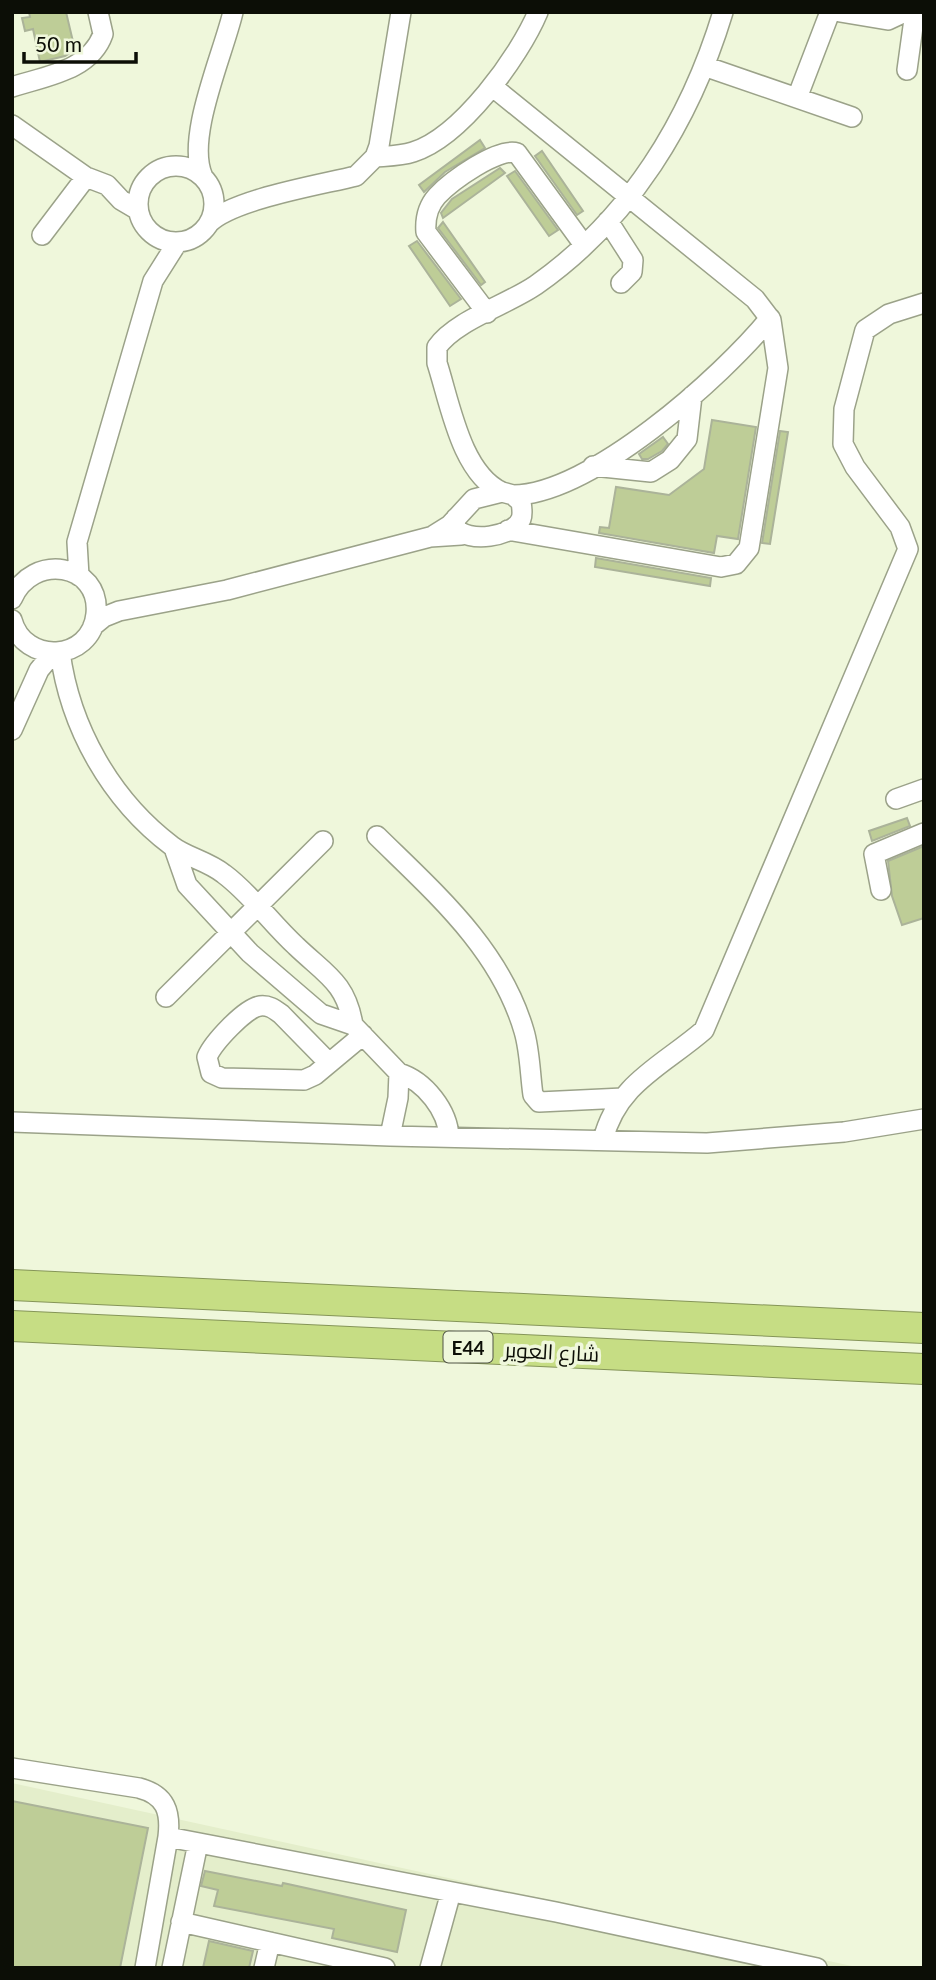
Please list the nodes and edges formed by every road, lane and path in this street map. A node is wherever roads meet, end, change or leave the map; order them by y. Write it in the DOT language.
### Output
graph roads {
  1 [pos="98,12"];
  2 [pos="233,12"];
  3 [pos="401,12"];
  4 [pos="538,12"];
  5 [pos="723,12"];
  6 [pos="830,12"];
  7 [pos="840,12"];
  8 [pos="905,12"];
  9 [pos="915,12"];
  10 [pos="704,66"];
  11 [pos="907,70"];
  12 [pos="12,87"];
  13 [pos="493,87"];
  14 [pos="797,98"];
  15 [pos="852,117"];
  16 [pos="12,125"];
  17 [pos="200,126"];
  18 [pos="375,157"];
  19 [pos="173,166"];
  20 [pos="86,177"];
  21 [pos="147,179"];
  22 [pos="206,181"];
  23 [pos="107,185"];
  24 [pos="629,197"];
  25 [pos="258,201"];
  26 [pos="138,210"];
  27 [pos="608,221"];
  28 [pos="209,223"];
  29 [pos="151,233"];
  30 [pos="42,235"];
  31 [pos="177,243"];
  32 [pos="584,245"];
  33 [pos="153,281"];
  34 [pos="621,283"];
  35 [pos="924,303"];
  36 [pos="487,313"];
  37 [pos="770,318"];
  38 [pos="692,396"];
  39 [pos="470,464"];
  40 [pos="592,466"];
  41 [pos="544,492"];
  42 [pos="507,494"];
  43 [pos="461,519"];
  44 [pos="515,525"];
  45 [pos="77,542"];
  46 [pos="52,568"];
  47 [pos="79,576"];
  48 [pos="14,593"];
  49 [pos="94,598"];
  50 [pos="166,603"];
  51 [pos="12,620"];
  52 [pos="93,626"];
  53 [pos="28,644"];
  54 [pos="56,652"];
  55 [pos="27,699"];
  56 [pos="12,730"];
  57 [pos="923,793"];
  58 [pos="895,799"];
  59 [pos="924,833"];
  60 [pos="377,836"];
  61 [pos="323,841"];
  62 [pos="174,848"];
  63 [pos="881,890"];
  64 [pos="256,906"];
  65 [pos="231,933"];
  66 [pos="166,997"];
  67 [pos="358,1030"];
  68 [pos="329,1063"];
  69 [pos="399,1073"];
  70 [pos="622,1098"];
  71 [pos="924,1119"];
  72 [pos="12,1122"];
  73 [pos="390,1136"];
  74 [pos="449,1137"];
  75 [pos="603,1140"];
  76 [pos="12,1285"];
  77 [pos="12,1326"];
  78 [pos="923,1328"];
  79 [pos="917,1369"];
  80 [pos="12,1768"];
  81 [pos="168,1837"];
  82 [pos="198,1843"];
  83 [pos="451,1892"];
  84 [pos="181,1922"];
  85 [pos="270,1942"];
  86 [pos="145,1968"];
  87 [pos="172,1968"];
  88 [pos="264,1968"];
  89 [pos="386,1968"];
  90 [pos="430,1968"];
  91 [pos="817,1968"];
  1 -- 12 [label="street"];
  2 -- 17 [label="street"];
  3 -- 18 [label="street"];
  4 -- 13 [label="street"];
  5 -- 10 [label="street"];
  6 -- 14 [label="street"];
  7 -- 8 [label="street"];
  9 -- 11 [label="street"];
  10 -- 14 [label="street"];
  10 -- 24 [label="street"];
  13 -- 18 [label="street"];
  13 -- 24 [label="street"];
  14 -- 15 [label="street"];
  16 -- 20 [label="street"];
  17 -- 19 [label="street"];
  17 -- 22 [label="street"];
  18 -- 25 [label="street"];
  19 -- 21 [label="street"];
  19 -- 22 [label="street"];
  20 -- 23 [label="street"];
  20 -- 30 [label="street"];
  21 -- 23 [label="street"];
  21 -- 26 [label="street"];
  22 -- 25 [label="street"];
  22 -- 28 [label="street"];
  23 -- 26 [label="street"];
  24 -- 27 [label="street"];
  24 -- 37 [label="street"];
  25 -- 28 [label="street"];
  26 -- 29 [label="street"];
  27 -- 32 [label="street"];
  27 -- 34 [label="street"];
  28 -- 31 [label="street"];
  29 -- 31 [label="street"];
  29 -- 33 [label="street"];
  31 -- 33 [label="street"];
  32 -- 36 [label="street"];
  32 -- 36 [label="street"];
  33 -- 45 [label="street"];
  35 -- 70 [label="street"];
  36 -- 39 [label="street"];
  37 -- 38 [label="street"];
  37 -- 44 [label="street"];
  38 -- 40 [label="street"];
  38 -- 40 [label="street"];
  39 -- 42 [label="street"];
  39 -- 43 [label="street"];
  40 -- 41 [label="street"];
  41 -- 42 [label="street"];
  41 -- 44 [label="street"];
  42 -- 43 [label="street"];
  42 -- 44 [label="street"];
  43 -- 44 [label="street"];
  43 -- 50 [label="street"];
  45 -- 46 [label="street"];
  45 -- 47 [label="street"];
  46 -- 47 [label="street"];
  46 -- 48 [label="street"];
  47 -- 49 [label="street"];
  49 -- 50 [label="street"];
  49 -- 52 [label="street"];
  50 -- 52 [label="street"];
  51 -- 53 [label="street"];
  52 -- 54 [label="street"];
  53 -- 54 [label="street"];
  53 -- 55 [label="street"];
  54 -- 55 [label="street"];
  54 -- 62 [label="street"];
  55 -- 56 [label="street"];
  57 -- 58 [label="street"];
  59 -- 63 [label="street"];
  60 -- 70 [label="street"];
  61 -- 64 [label="street"];
  62 -- 64 [label="street"];
  62 -- 65 [label="street"];
  64 -- 65 [label="street"];
  64 -- 67 [label="street"];
  65 -- 66 [label="street"];
  65 -- 67 [label="street"];
  67 -- 68 [label="street"];
  67 -- 69 [label="street"];
  68 -- 68 [label="street"];
  69 -- 73 [label="street"];
  69 -- 74 [label="street"];
  70 -- 75 [label="street"];
  71 -- 75 [label="street"];
  72 -- 73 [label="street"];
  73 -- 74 [label="street"];
  74 -- 75 [label="street"];
  76 -- 78 [label="highway, شارع العوير / E44"];
  77 -- 79 [label="highway, شارع العوير / E44"];
  80 -- 81 [label="street"];
  81 -- 82 [label="street"];
  81 -- 86 [label="street"];
  82 -- 83 [label="street"];
  82 -- 84 [label="street"];
  83 -- 90 [label="street"];
  83 -- 91 [label="street"];
  84 -- 85 [label="street"];
  84 -- 87 [label="street"];
  85 -- 88 [label="street"];
  85 -- 89 [label="street"];
}
